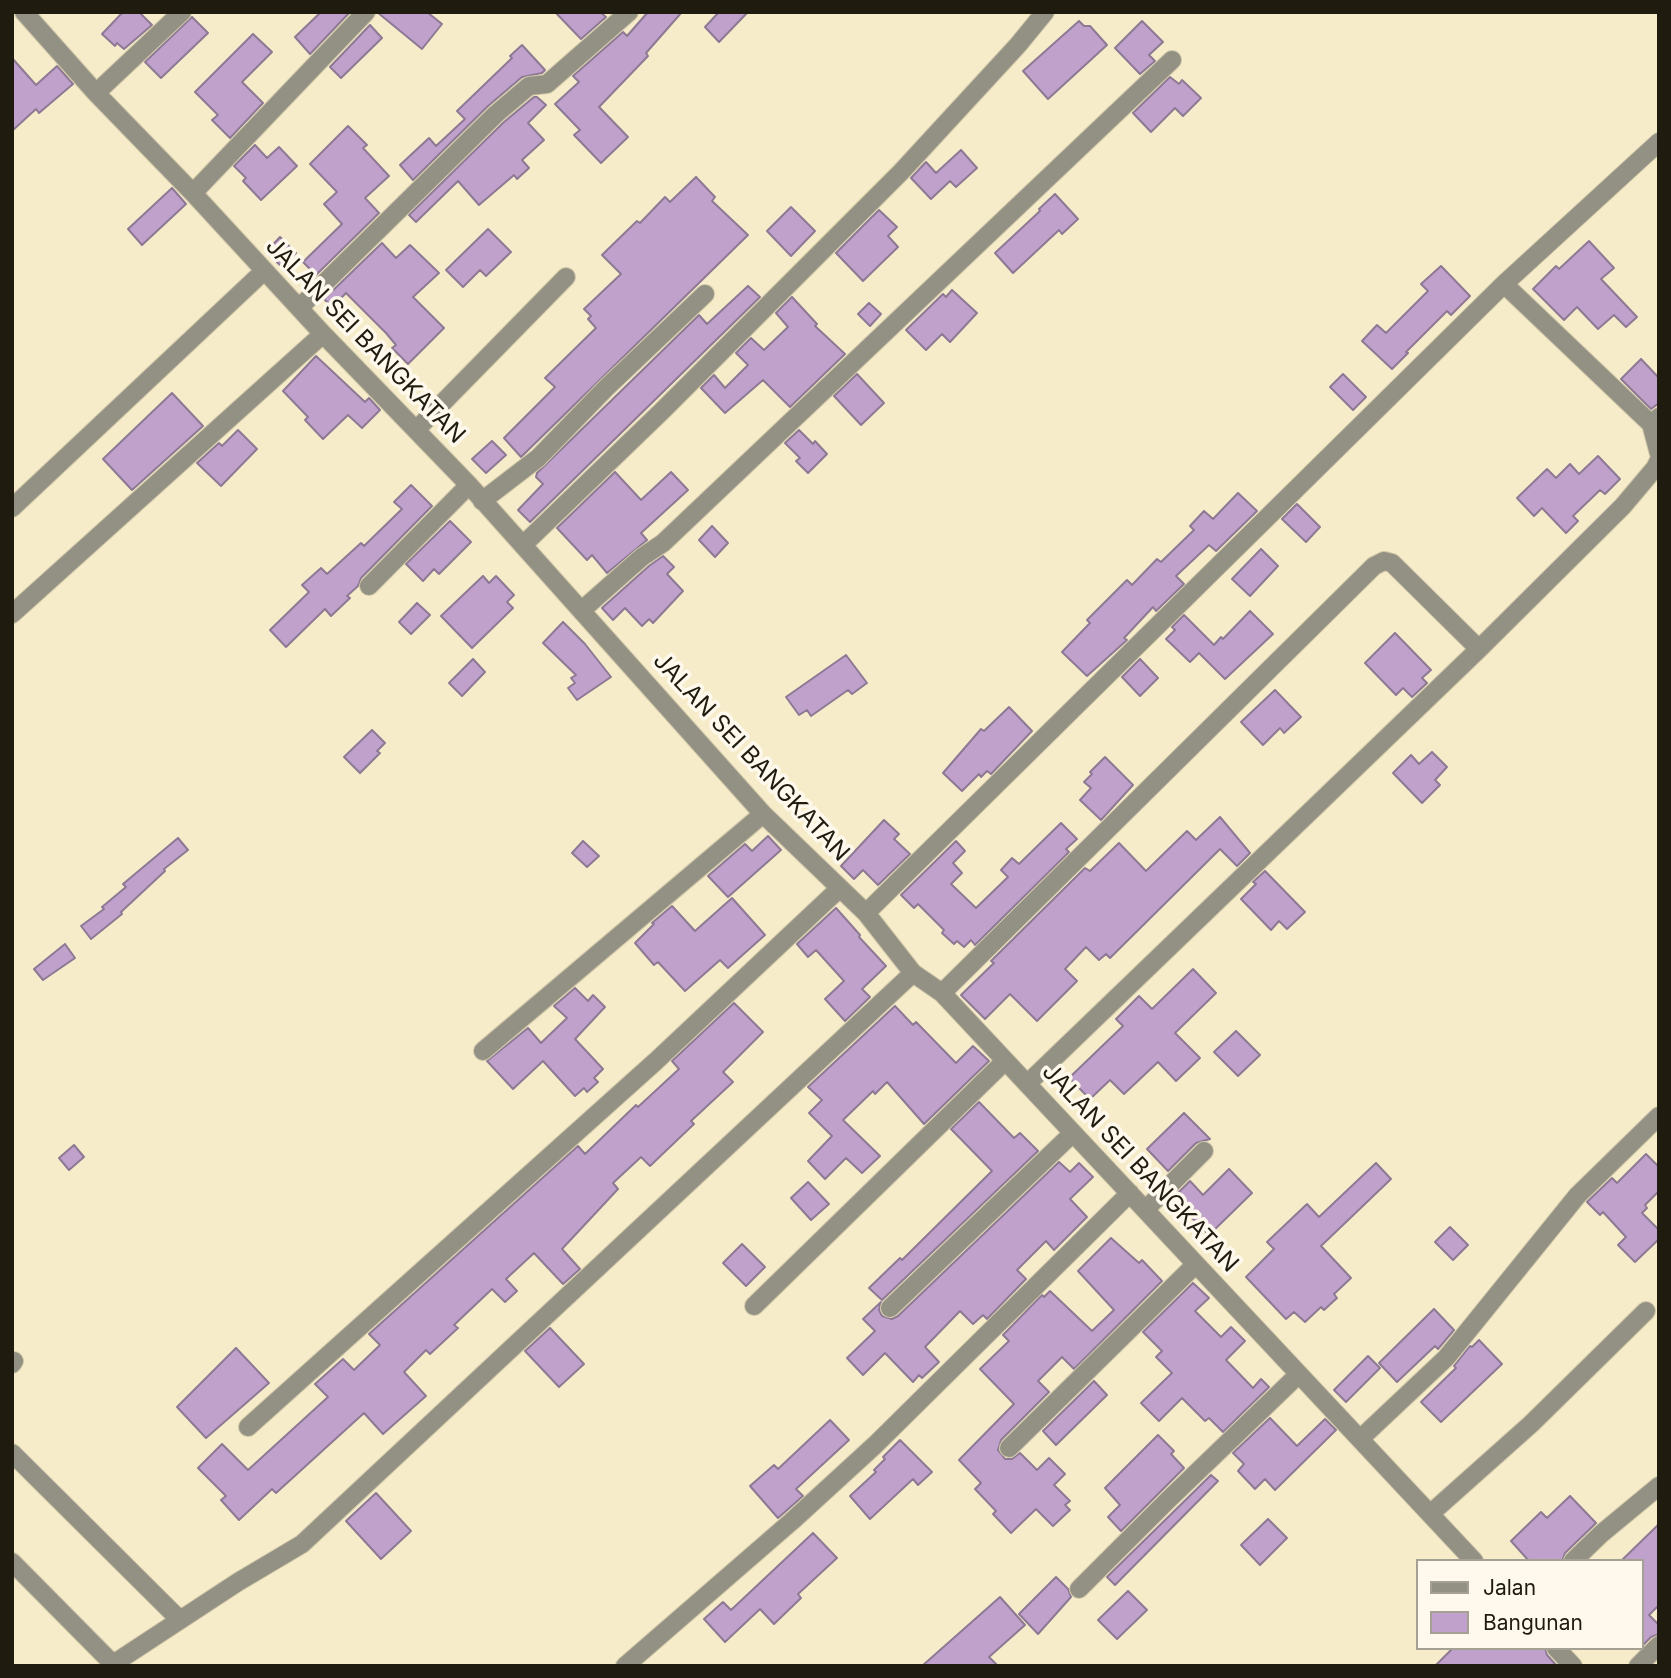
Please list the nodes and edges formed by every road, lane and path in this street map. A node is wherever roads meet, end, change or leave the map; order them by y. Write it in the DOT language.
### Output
graph roads {
  1 [pos="24,12"];
  2 [pos="183,12"];
  3 [pos="366,12"];
  4 [pos="629,12"];
  5 [pos="1045,12"];
  6 [pos="1172,60"];
  7 [pos="96,93"];
  8 [pos="1659,142"];
  9 [pos="194,193"];
  10 [pos="264,271"];
  11 [pos="566,277"];
  12 [pos="1504,284"];
  13 [pos="705,294"];
  14 [pos="299,308"];
  15 [pos="323,334"];
  16 [pos="1655,421"];
  17 [pos="416,430"];
  18 [pos="1659,454"];
  19 [pos="1659,460"];
  20 [pos="469,485"];
  21 [pos="482,500"];
  22 [pos="12,508"];
  23 [pos="524,544"];
  24 [pos="369,586"];
  25 [pos="582,610"];
  26 [pos="12,614"];
  27 [pos="1479,649"];
  28 [pos="763,814"];
  29 [pos="840,888"];
  30 [pos="866,913"];
  31 [pos="913,973"];
  32 [pos="942,993"];
  33 [pos="483,1051"];
  34 [pos="1005,1061"];
  35 [pos="1027,1084"];
  36 [pos="1659,1116"];
  37 [pos="1073,1133"];
  38 [pos="1204,1151"];
  39 [pos="1130,1193"];
  40 [pos="1145,1210"];
  41 [pos="1196,1264"];
  42 [pos="754,1306"];
  43 [pos="890,1308"];
  44 [pos="1646,1311"];
  45 [pos="1299,1374"];
  46 [pos="248,1427"];
  47 [pos="1360,1439"];
  48 [pos="1009,1448"];
  49 [pos="12,1453"];
  50 [pos="1659,1486"];
  51 [pos="1430,1514"];
  52 [pos="1472,1559"];
  53 [pos="1575,1559"];
  54 [pos="12,1562"];
  55 [pos="1079,1589"];
  56 [pos="180,1620"];
  57 [pos="1659,1645"];
  58 [pos="112,1665"];
  59 [pos="625,1666"];
  60 [pos="1638,1666"];
  1 -- 7 [label="street, JALAN SEI BANGKATAN"];
  2 -- 7 [label="street"];
  3 -- 9 [label="street"];
  4 -- 14 [label="street"];
  5 -- 23 [label="street"];
  6 -- 25 [label="street"];
  7 -- 9 [label="street, JALAN SEI BANGKATAN"];
  8 -- 12 [label="street"];
  9 -- 10 [label="street, JALAN SEI BANGKATAN"];
  10 -- 14 [label="street, JALAN SEI BANGKATAN"];
  10 -- 22 [label="street"];
  11 -- 17 [label="street"];
  12 -- 16 [label="street"];
  12 -- 30 [label="street"];
  13 -- 21 [label="street"];
  14 -- 15 [label="street, JALAN SEI BANGKATAN"];
  15 -- 17 [label="street, JALAN SEI BANGKATAN"];
  15 -- 26 [label="street"];
  16 -- 18 [label="street"];
  17 -- 20 [label="street, JALAN SEI BANGKATAN"];
  19 -- 27 [label="street"];
  20 -- 21 [label="street, JALAN SEI BANGKATAN"];
  20 -- 24 [label="street"];
  21 -- 23 [label="street, JALAN SEI BANGKATAN"];
  23 -- 25 [label="street, JALAN SEI BANGKATAN"];
  25 -- 28 [label="street, JALAN SEI BANGKATAN"];
  27 -- 32 [label="street"];
  27 -- 35 [label="street"];
  28 -- 29 [label="street, JALAN SEI BANGKATAN"];
  28 -- 33 [label="street"];
  29 -- 30 [label="street, JALAN SEI BANGKATAN"];
  29 -- 46 [label="street"];
  30 -- 31 [label="street, JALAN SEI BANGKATAN"];
  31 -- 32 [label="street, JALAN SEI BANGKATAN"];
  31 -- 56 [label="street"];
  32 -- 34 [label="street, JALAN SEI BANGKATAN"];
  34 -- 35 [label="street, JALAN SEI BANGKATAN"];
  34 -- 42 [label="street"];
  35 -- 37 [label="street, JALAN SEI BANGKATAN"];
  36 -- 47 [label="street"];
  37 -- 39 [label="street, JALAN SEI BANGKATAN"];
  37 -- 43 [label="street"];
  38 -- 40 [label="street"];
  39 -- 40 [label="street, JALAN SEI BANGKATAN"];
  39 -- 59 [label="street"];
  40 -- 41 [label="street, JALAN SEI BANGKATAN"];
  41 -- 45 [label="street, JALAN SEI BANGKATAN"];
  41 -- 48 [label="street"];
  44 -- 51 [label="street"];
  45 -- 47 [label="street, JALAN SEI BANGKATAN"];
  45 -- 55 [label="street"];
  47 -- 51 [label="street, JALAN SEI BANGKATAN"];
  49 -- 56 [label="street"];
  50 -- 53 [label="street"];
  51 -- 52 [label="street, JALAN SEI BANGKATAN"];
  54 -- 58 [label="street"];
  56 -- 58 [label="street"];
  57 -- 60 [label="street"];
}
